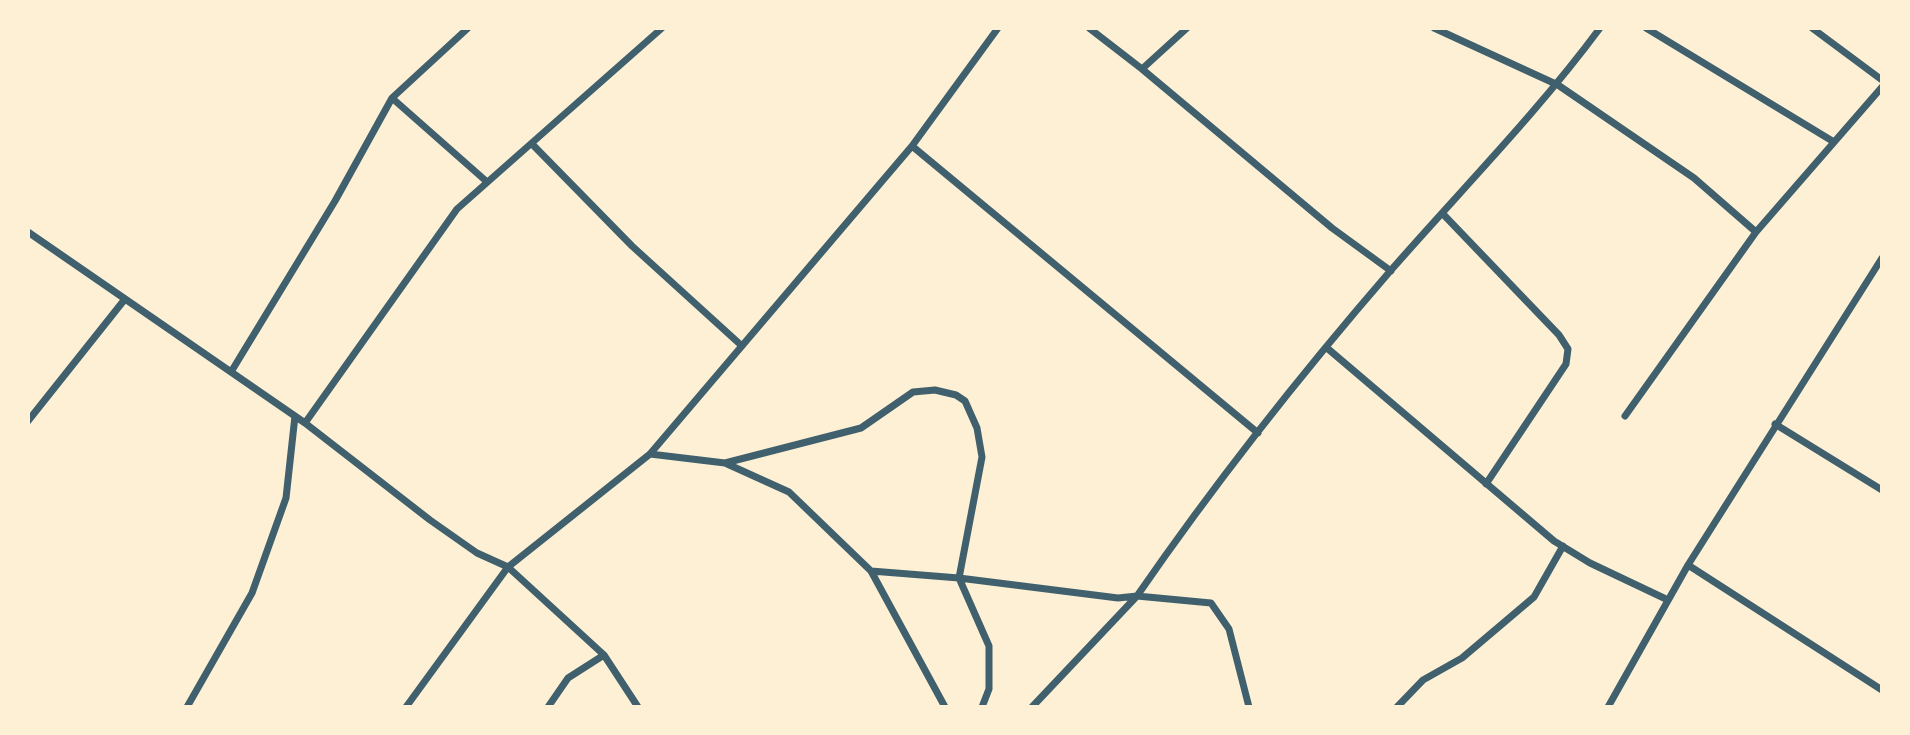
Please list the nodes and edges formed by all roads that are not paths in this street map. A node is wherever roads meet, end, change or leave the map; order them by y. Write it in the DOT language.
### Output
graph roads {
  1 [pos="468,28"];
  2 [pos="662,28"];
  3 [pos="998,28"];
  4 [pos="1088,28"];
  5 [pos="1187,28"];
  6 [pos="1434,28"];
  7 [pos="1600,28"];
  8 [pos="1646,28"];
  9 [pos="1812,28"];
  10 [pos="1142,69"];
  11 [pos="1882,80"];
  12 [pos="1558,85"];
  13 [pos="1882,87"];
  14 [pos="392,98"];
  15 [pos="1834,142"];
  16 [pos="533,145"];
  17 [pos="912,146"];
  18 [pos="486,181"];
  19 [pos="1442,214"];
  20 [pos="28,232"];
  21 [pos="1756,232"];
  22 [pos="1882,258"];
  23 [pos="1391,271"];
  24 [pos="125,299"];
  25 [pos="742,346"];
  26 [pos="1327,348"];
  27 [pos="231,372"];
  28 [pos="295,416"];
  29 [pos="1625,416"];
  30 [pos="28,421"];
  31 [pos="305,423"];
  32 [pos="1775,424"];
  33 [pos="1258,433"];
  34 [pos="650,454"];
  35 [pos="725,463"];
  36 [pos="1486,484"];
  37 [pos="1882,490"];
  38 [pos="1563,546"];
  39 [pos="1688,565"];
  40 [pos="508,567"];
  41 [pos="871,572"];
  42 [pos="959,578"];
  43 [pos="1137,596"];
  44 [pos="1668,600"];
  45 [pos="604,655"];
  46 [pos="1882,690"];
  47 [pos="187,707"];
  48 [pos="406,707"];
  49 [pos="548,707"];
  50 [pos="638,707"];
  51 [pos="945,707"];
  52 [pos="982,707"];
  53 [pos="1032,707"];
  54 [pos="1249,707"];
  55 [pos="1397,707"];
  56 [pos="1610,707"];
  1 -- 14 [label="street"];
  2 -- 16 [label="street"];
  3 -- 17 [label="street"];
  4 -- 10 [label="street"];
  5 -- 10 [label="street"];
  6 -- 12 [label="street"];
  7 -- 12 [label="street"];
  8 -- 15 [label="street"];
  9 -- 11 [label="street"];
  10 -- 23 [label="street"];
  12 -- 19 [label="street"];
  12 -- 21 [label="street"];
  13 -- 15 [label="street"];
  14 -- 18 [label="street"];
  14 -- 27 [label="street"];
  15 -- 21 [label="street"];
  16 -- 18 [label="street"];
  16 -- 25 [label="street"];
  17 -- 25 [label="street"];
  17 -- 33 [label="street"];
  18 -- 31 [label="street"];
  19 -- 23 [label="street"];
  19 -- 36 [label="street"];
  20 -- 24 [label="street"];
  21 -- 29 [label="street"];
  22 -- 32 [label="street"];
  23 -- 26 [label="street"];
  24 -- 27 [label="street"];
  24 -- 30 [label="street"];
  25 -- 34 [label="street"];
  26 -- 33 [label="street"];
  26 -- 36 [label="street"];
  27 -- 28 [label="street"];
  28 -- 31 [label="street"];
  28 -- 47 [label="street"];
  31 -- 40 [label="street"];
  32 -- 37 [label="street"];
  32 -- 39 [label="street"];
  33 -- 43 [label="street"];
  34 -- 35 [label="street"];
  34 -- 40 [label="street"];
  35 -- 41 [label="street"];
  35 -- 42 [label="street"];
  36 -- 38 [label="street"];
  38 -- 44 [label="street"];
  38 -- 55 [label="street"];
  39 -- 44 [label="street"];
  39 -- 46 [label="street"];
  40 -- 45 [label="street"];
  40 -- 48 [label="street"];
  41 -- 42 [label="street"];
  41 -- 51 [label="street"];
  42 -- 43 [label="street"];
  42 -- 52 [label="street"];
  43 -- 53 [label="street"];
  43 -- 54 [label="street"];
  44 -- 56 [label="street"];
  45 -- 49 [label="street"];
  45 -- 50 [label="street"];
}
